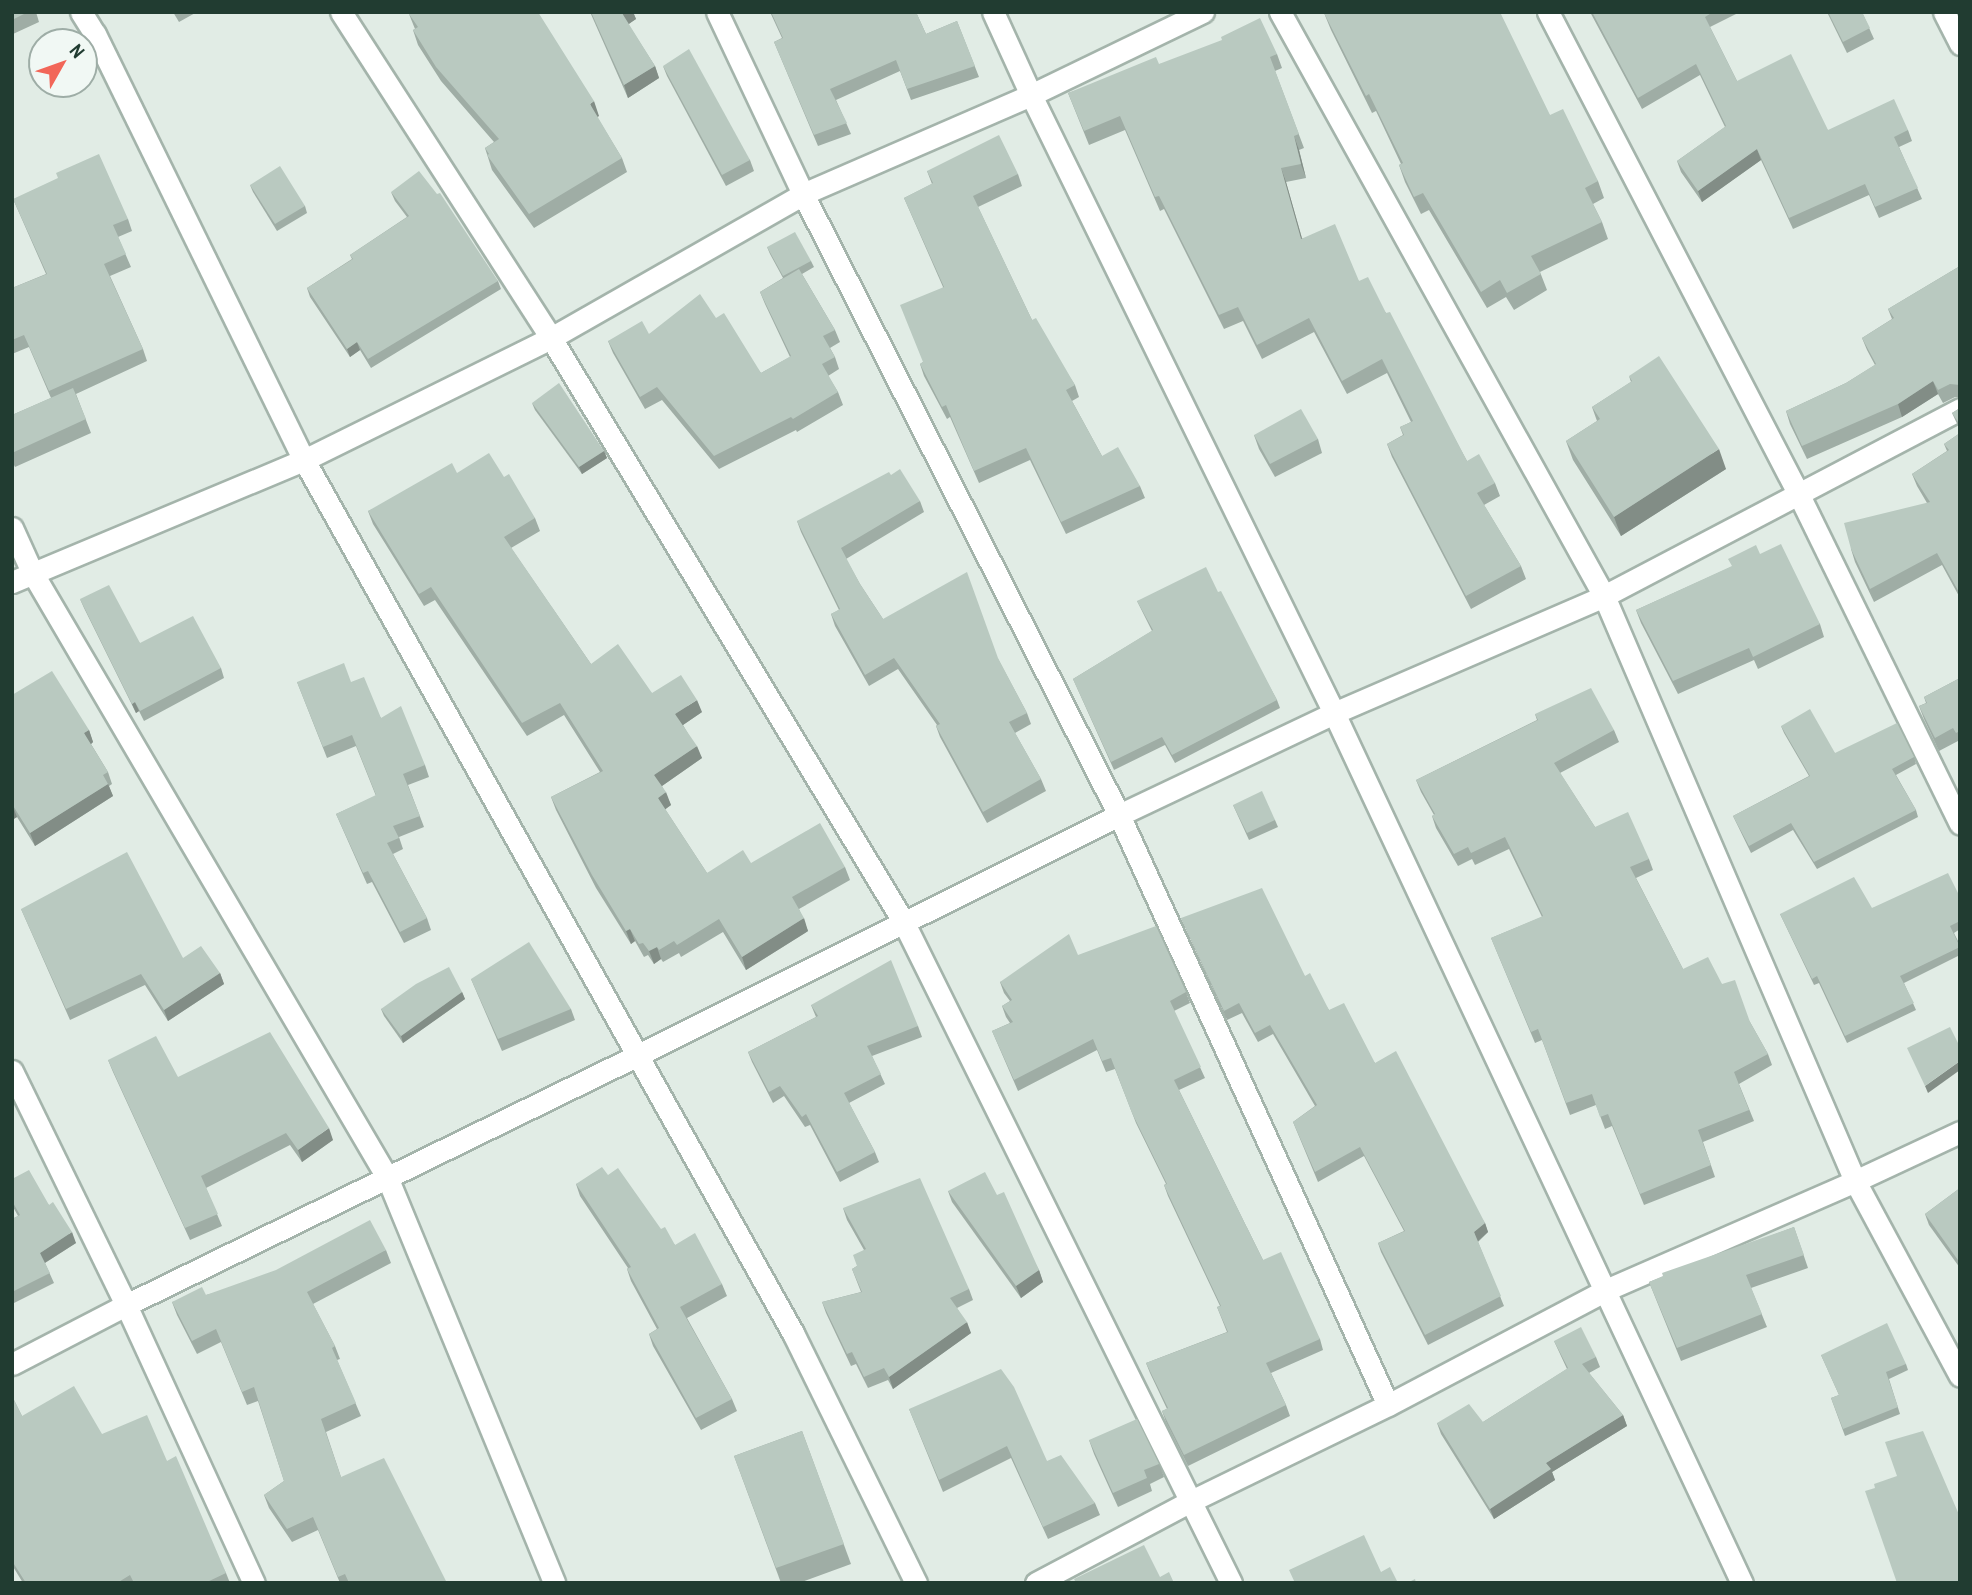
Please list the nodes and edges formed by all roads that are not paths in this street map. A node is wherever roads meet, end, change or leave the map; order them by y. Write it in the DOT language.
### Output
graph roads {
  1 [pos="81,12"];
  2 [pos="341,12"];
  3 [pos="717,12"];
  4 [pos="993,12"];
  5 [pos="1203,12"];
  6 [pos="1280,12"];
  7 [pos="1548,12"];
  8 [pos="1944,12"];
  9 [pos="1960,44"];
  10 [pos="1031,95"];
  11 [pos="803,194"];
  12 [pos="551,338"];
  13 [pos="1960,409"];
  14 [pos="304,460"];
  15 [pos="1798,493"];
  16 [pos="12,528"];
  17 [pos="32,572"];
  18 [pos="12,582"];
  19 [pos="1604,596"];
  20 [pos="1334,713"];
  21 [pos="1119,815"];
  22 [pos="1960,823"];
  23 [pos="903,921"];
  24 [pos="636,1056"];
  25 [pos="12,1071"];
  26 [pos="1960,1132"];
  27 [pos="387,1177"];
  28 [pos="1855,1181"];
  29 [pos="1606,1290"];
  30 [pos="126,1305"];
  31 [pos="12,1364"];
  32 [pos="1960,1376"];
  33 [pos="1388,1405"];
  34 [pos="1189,1502"];
  35 [pos="254,1583"];
  36 [pos="554,1583"];
  37 [pos="916,1583"];
  38 [pos="1036,1583"];
  39 [pos="1231,1583"];
  40 [pos="1742,1583"];
  1 -- 14 [label="street"];
  2 -- 12 [label="street"];
  3 -- 11 [label="street"];
  4 -- 10 [label="street"];
  5 -- 10 [label="street"];
  6 -- 19 [label="street"];
  7 -- 15 [label="street"];
  8 -- 9 [label="street"];
  10 -- 11 [label="street"];
  10 -- 20 [label="street"];
  11 -- 12 [label="street"];
  11 -- 21 [label="street"];
  12 -- 14 [label="street"];
  12 -- 23 [label="street"];
  13 -- 15 [label="street"];
  14 -- 17 [label="street"];
  14 -- 24 [label="street"];
  15 -- 19 [label="street"];
  15 -- 22 [label="street"];
  16 -- 17 [label="street"];
  17 -- 18 [label="street"];
  17 -- 27 [label="street"];
  19 -- 20 [label="street"];
  19 -- 28 [label="street"];
  20 -- 21 [label="street"];
  20 -- 29 [label="street"];
  21 -- 23 [label="street"];
  21 -- 33 [label="street"];
  23 -- 24 [label="street"];
  23 -- 34 [label="street"];
  24 -- 27 [label="street"];
  24 -- 37 [label="street"];
  25 -- 30 [label="street"];
  26 -- 28 [label="street"];
  27 -- 30 [label="street"];
  27 -- 36 [label="street"];
  28 -- 29 [label="street"];
  28 -- 32 [label="street"];
  29 -- 33 [label="street"];
  29 -- 40 [label="street"];
  30 -- 31 [label="street"];
  30 -- 35 [label="street"];
  33 -- 34 [label="street"];
  34 -- 38 [label="street"];
  34 -- 39 [label="street"];
}
